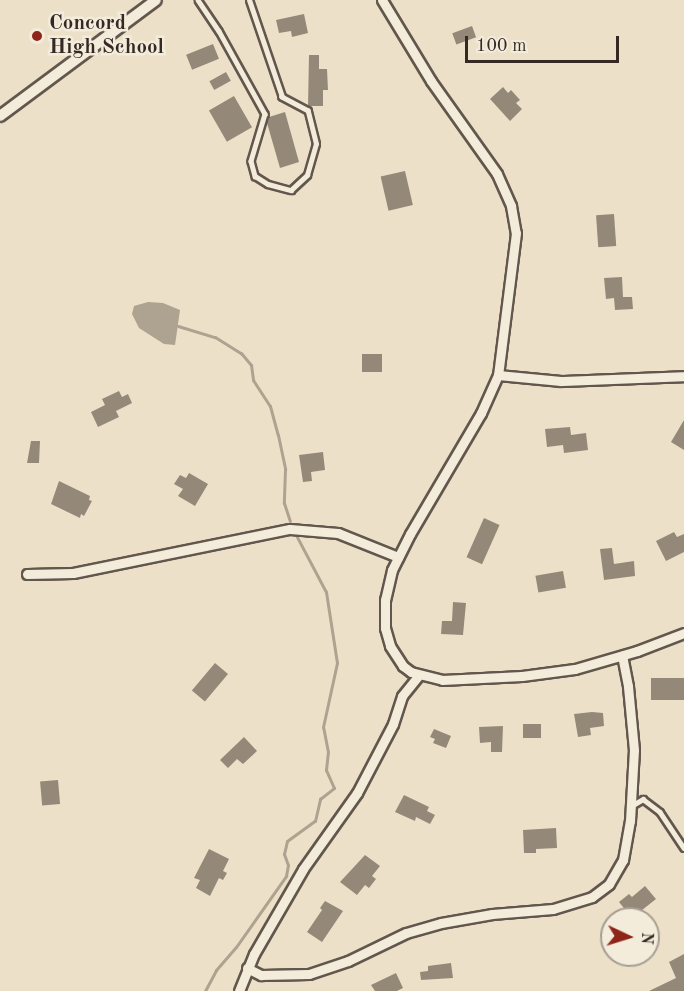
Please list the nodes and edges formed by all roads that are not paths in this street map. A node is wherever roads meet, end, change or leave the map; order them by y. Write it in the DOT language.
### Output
graph roads {
  1 [pos="156,0"];
  2 [pos="198,0"];
  3 [pos="249,0"];
  4 [pos="382,0"];
  5 [pos="0,116"];
  6 [pos="498,375"];
  7 [pos="684,376"];
  8 [pos="398,557"];
  9 [pos="27,574"];
  10 [pos="684,633"];
  11 [pos="622,656"];
  12 [pos="418,675"];
  13 [pos="631,806"];
  14 [pos="684,848"];
  15 [pos="247,968"];
  16 [pos="239,991"];
  1 -- 5 [label="street"];
  2 -- 3 [label="lane"];
  4 -- 6 [label="street"];
  6 -- 7 [label="street"];
  6 -- 8 [label="street"];
  8 -- 9 [label="street"];
  8 -- 12 [label="street"];
  10 -- 11 [label="street"];
  11 -- 12 [label="street"];
  11 -- 13 [label="street"];
  12 -- 15 [label="street"];
  13 -- 14 [label="lane"];
  13 -- 15 [label="street"];
  15 -- 16 [label="street"];
}
